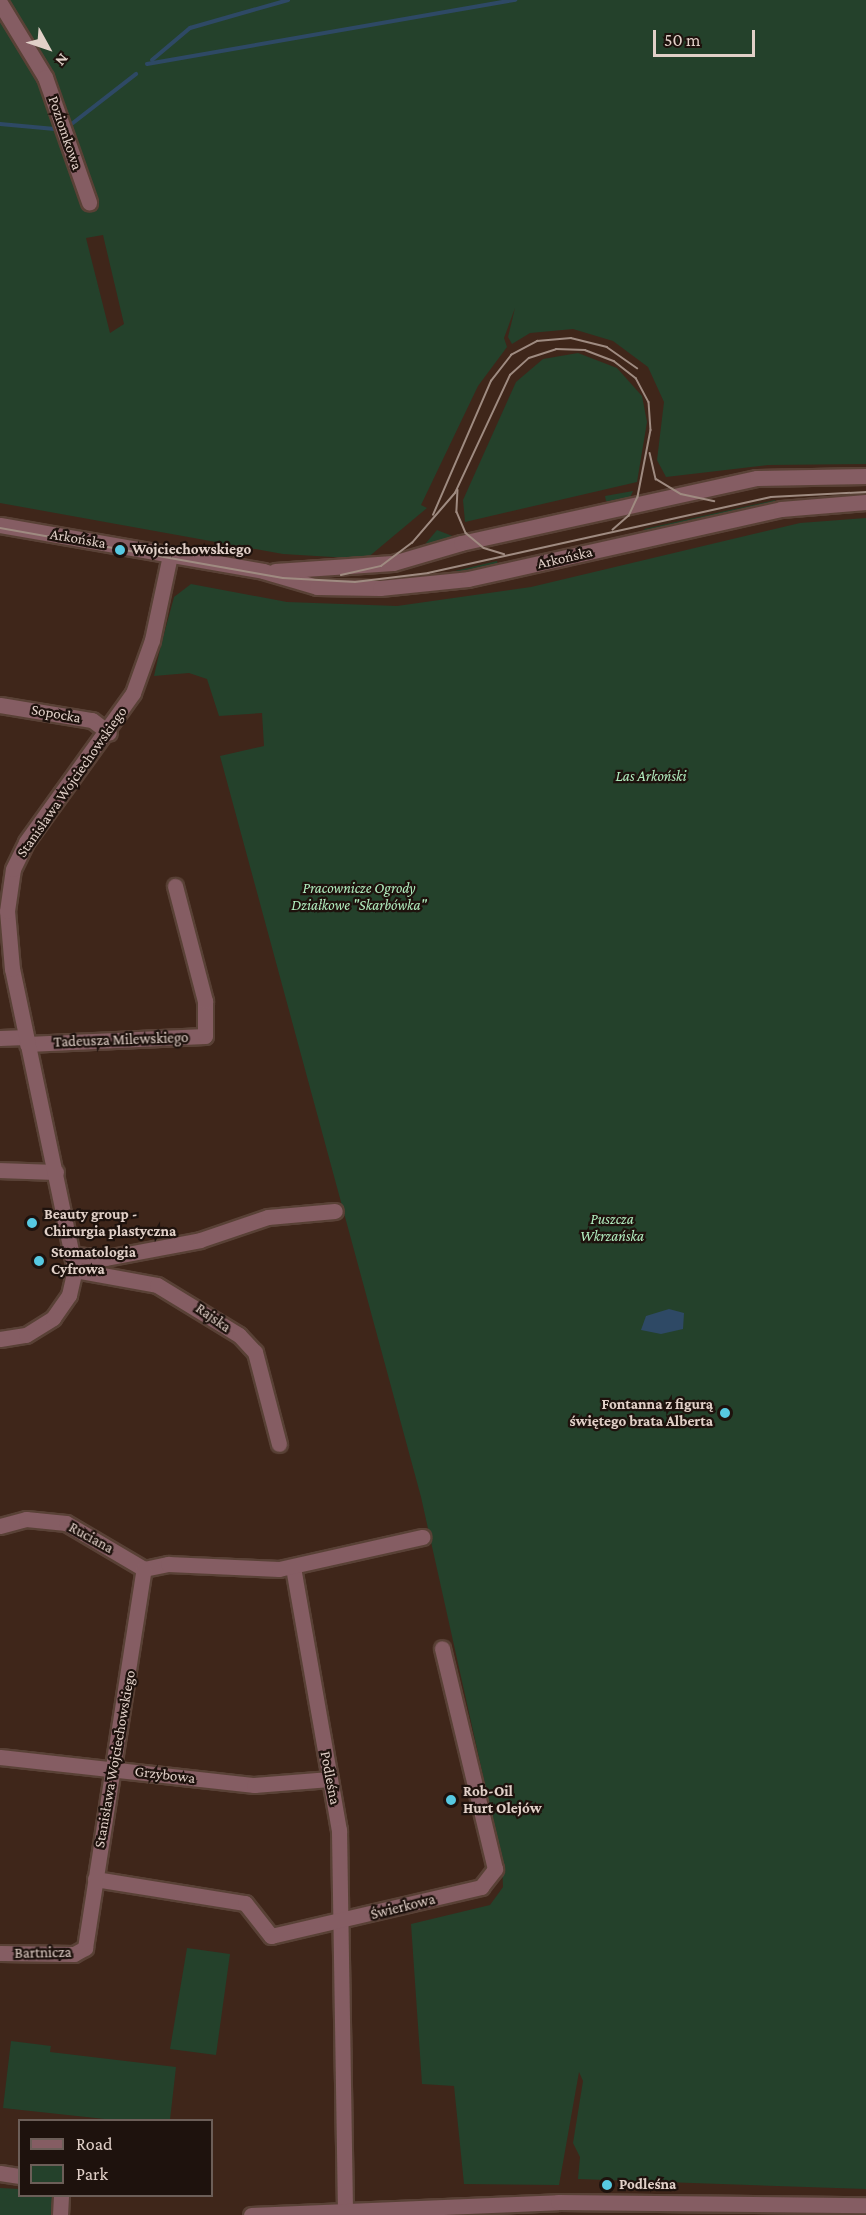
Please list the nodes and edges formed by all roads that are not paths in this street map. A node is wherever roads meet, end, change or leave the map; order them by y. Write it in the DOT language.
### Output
graph roads {
  1 [pos="0,3"];
  2 [pos="89,202"];
  3 [pos="866,476"];
  4 [pos="866,502"];
  5 [pos="0,525"];
  6 [pos="170,555"];
  7 [pos="263,571"];
  8 [pos="0,705"];
  9 [pos="109,733"];
  10 [pos="6,868"];
  11 [pos="175,886"];
  12 [pos="0,1038"];
  13 [pos="26,1041"];
  14 [pos="0,1170"];
  15 [pos="56,1172"];
  16 [pos="335,1211"];
  17 [pos="74,1262"];
  18 [pos="0,1339"];
  19 [pos="279,1444"];
  20 [pos="0,1526"];
  21 [pos="422,1537"];
  22 [pos="293,1567"];
  23 [pos="144,1569"];
  24 [pos="442,1648"];
  25 [pos="0,1757"];
  26 [pos="112,1769"];
  27 [pos="330,1779"];
  28 [pos="95,1879"];
  29 [pos="341,1922"];
  30 [pos="85,1948"];
  31 [pos="0,1953"];
  32 [pos="0,2174"];
  33 [pos="18,2176"];
  34 [pos="61,2197"];
  35 [pos="866,2205"];
  36 [pos="345,2208"];
  37 [pos="60,2215"];
  38 [pos="251,2215"];
  1 -- 2 [label="street, Poziomkowa"];
  3 -- 7 [label="street, Arkońska"];
  4 -- 7 [label="street, Arkońska"];
  5 -- 6 [label="street, Arkońska"];
  6 -- 7 [label="street, Arkońska"];
  6 -- 9 [label="street, Stanisława Wojciechowskiego"];
  8 -- 9 [label="street, Sopocka"];
  9 -- 10 [label="street, Stanisława Wojciechowskiego"];
  10 -- 13 [label="street, Stanisława Wojciechowskiego"];
  11 -- 13 [label="street, Tadeusza Milewskiego"];
  12 -- 13 [label="street"];
  13 -- 15 [label="street, Stanisława Wojciechowskiego"];
  14 -- 15 [label="street"];
  15 -- 17 [label="street, Stanisława Wojciechowskiego"];
  16 -- 17 [label="street"];
  17 -- 18 [label="street, Stanisława Wojciechowskiego"];
  17 -- 19 [label="street, Rajska"];
  20 -- 23 [label="street, Ruciana"];
  21 -- 22 [label="street"];
  22 -- 23 [label="street"];
  22 -- 27 [label="street, Podleśna"];
  23 -- 26 [label="street, Stanisława Wojciechowskiego"];
  24 -- 29 [label="street, Świerkowa"];
  25 -- 26 [label="street, Grzybowa"];
  26 -- 27 [label="street, Grzybowa"];
  26 -- 28 [label="street, Stanisława Wojciechowskiego"];
  27 -- 29 [label="street, Podleśna"];
  28 -- 29 [label="street, Świerkowa"];
  28 -- 30 [label="street, Stanisława Wojciechowskiego"];
  29 -- 36 [label="street, Podleśna"];
  30 -- 31 [label="street, Bartnicza"];
  32 -- 33 [label="street"];
  34 -- 37 [label="street"];
  35 -- 36 [label="street"];
  36 -- 38 [label="street"];
}
